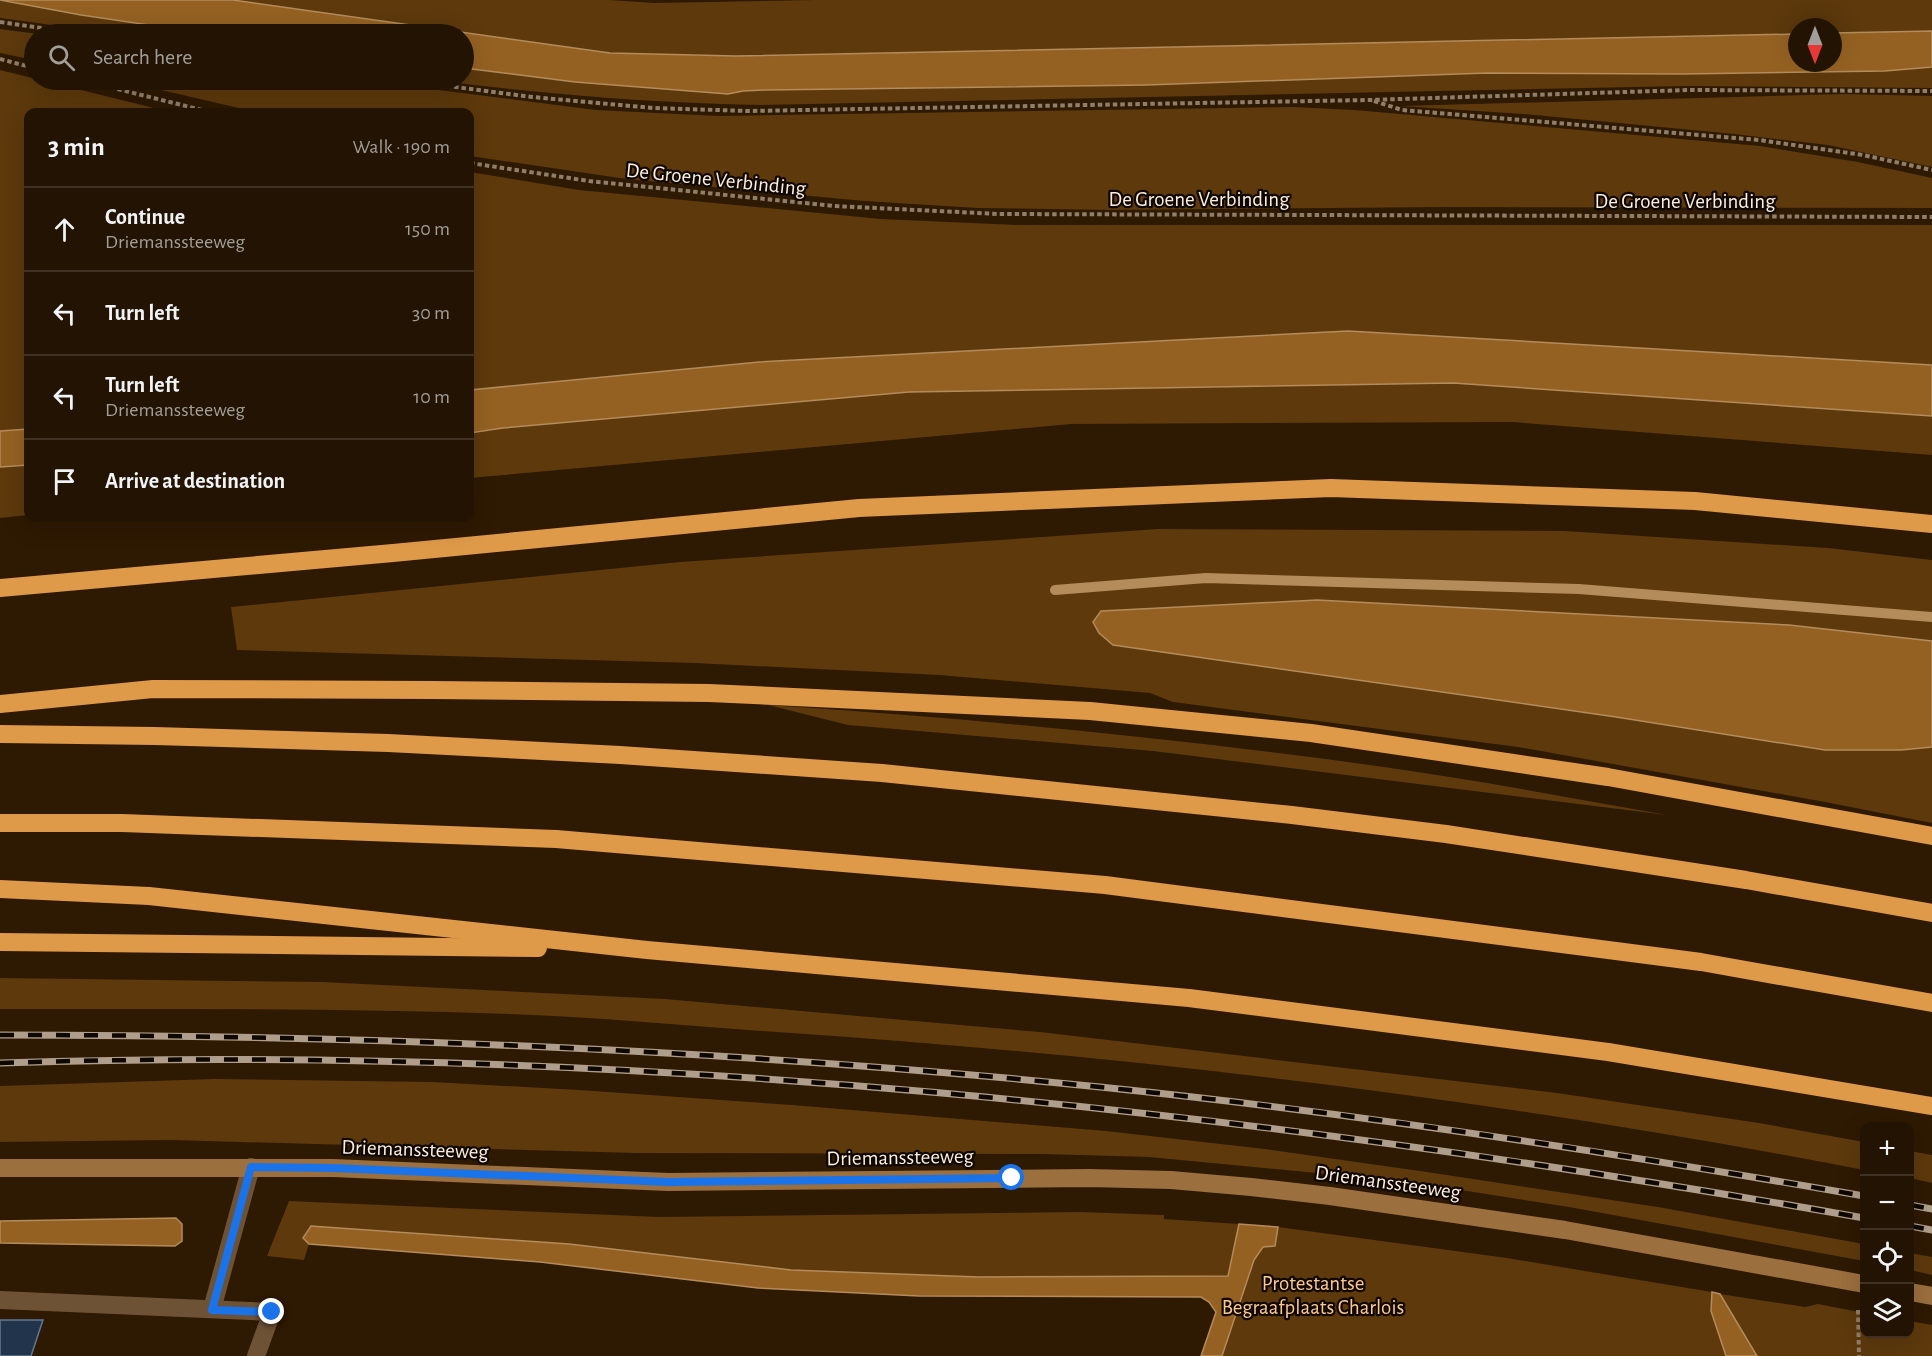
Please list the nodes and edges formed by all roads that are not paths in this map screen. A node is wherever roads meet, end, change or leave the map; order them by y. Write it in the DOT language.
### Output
graph roads {
  1 [pos="1932,524"];
  2 [pos="0,588"];
  3 [pos="0,704"];
  4 [pos="0,734"];
  5 [pos="0,823"];
  6 [pos="1932,836"];
  7 [pos="0,889"];
  8 [pos="1932,913"];
  9 [pos="0,942"];
  10 [pos="647,950"];
  11 [pos="1932,1003"];
  12 [pos="1932,1106"];
  13 [pos="251,1167"];
  14 [pos="0,1168"];
  15 [pos="1860,1283"];
  16 [pos="1914,1293"];
  17 [pos="1932,1296"];
  18 [pos="0,1300"];
  19 [pos="212,1310"];
  20 [pos="256,1356"];
  1 -- 2 [label="highway"];
  3 -- 6 [label="highway"];
  4 -- 8 [label="highway"];
  5 -- 11 [label="highway"];
  7 -- 10 [label="highway"];
  9 -- 10 [label="highway"];
  10 -- 12 [label="highway"];
  13 -- 14 [label="main road, Driemanssteeweg"];
  13 -- 15 [label="main road, Driemanssteeweg"];
  13 -- 19 [label="lane"];
  16 -- 17 [label="main road"];
  18 -- 19 [label="lane"];
  19 -- 20 [label="lane"];
}
